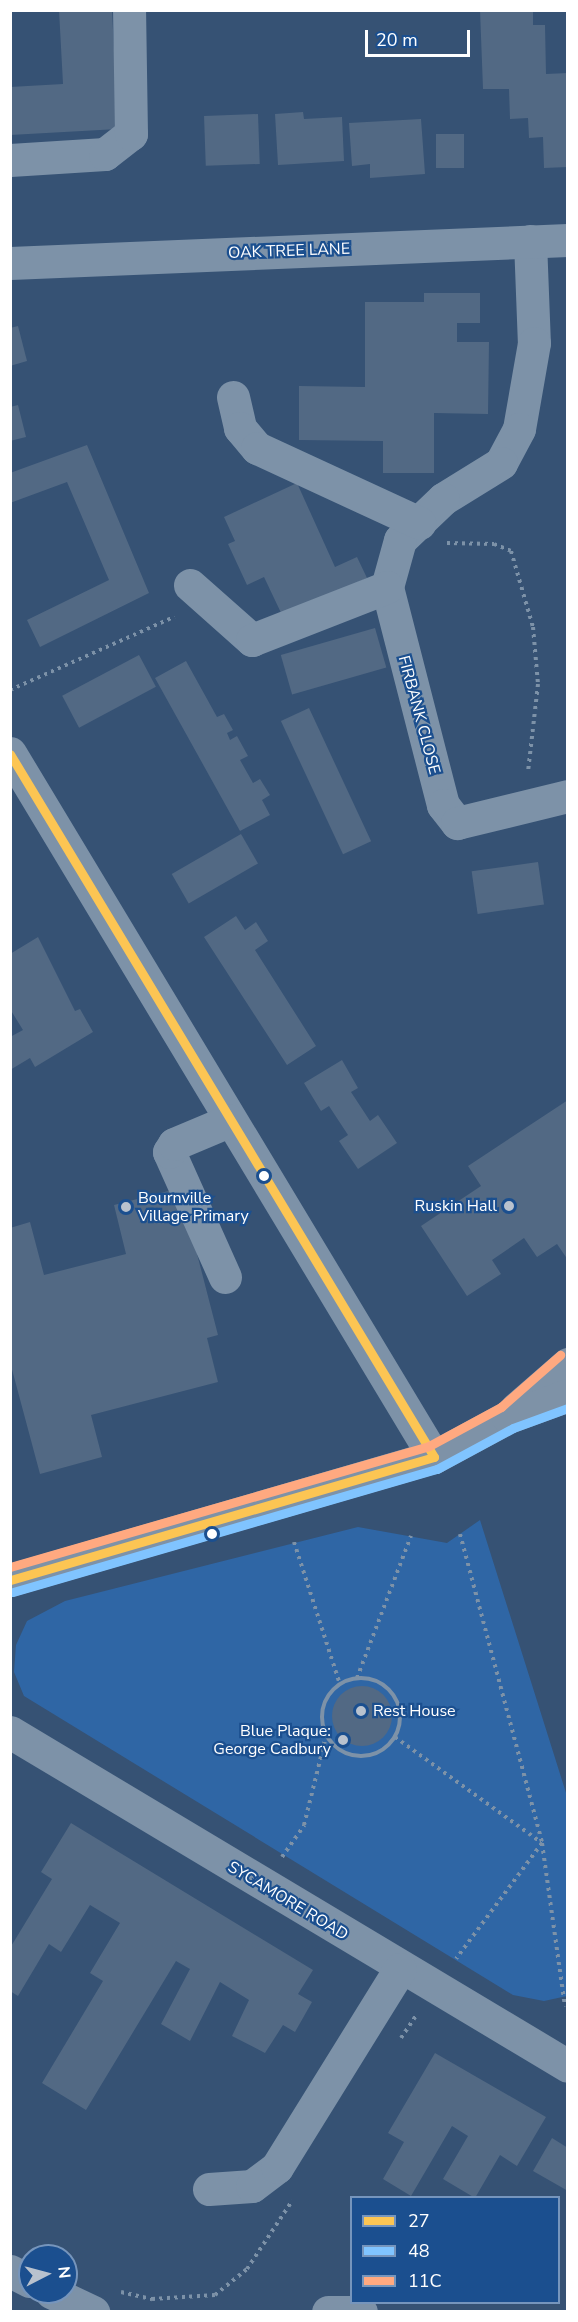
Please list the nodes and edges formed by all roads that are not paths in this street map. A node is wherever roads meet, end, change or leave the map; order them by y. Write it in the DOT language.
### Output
graph roads {
  1 [pos="129,10"];
  2 [pos="10,160"];
  3 [pos="567,240"];
  4 [pos="530,241"];
  5 [pos="10,263"];
  6 [pos="233,397"];
  7 [pos="409,532"];
  8 [pos="387,587"];
  9 [pos="199,593"];
  10 [pos="10,753"];
  11 [pos="567,796"];
  12 [pos="24,808"];
  13 [pos="229,1121"];
  14 [pos="225,1277"];
  15 [pos="567,1364"];
  16 [pos="567,1395"];
  17 [pos="508,1417"];
  18 [pos="434,1457"];
  19 [pos="10,1580"];
  20 [pos="10,1732"];
  21 [pos="400,1969"];
  22 [pos="567,2066"];
  23 [pos="209,2189"];
  24 [pos="76,2304"];
  25 [pos="93,2312"];
  26 [pos="328,2312"];
  27 [pos="362,2312"];
  1 -- 2 [label="street"];
  3 -- 4 [label="street, OAK TREE LANE"];
  4 -- 5 [label="street, OAK TREE LANE"];
  4 -- 7 [label="street, FIRBANK CLOSE"];
  6 -- 7 [label="street"];
  7 -- 8 [label="street, FIRBANK CLOSE"];
  8 -- 9 [label="street"];
  8 -- 11 [label="street, FIRBANK CLOSE"];
  10 -- 12 [label="street"];
  12 -- 13 [label="street"];
  13 -- 14 [label="street"];
  13 -- 18 [label="street"];
  15 -- 17 [label="highway"];
  16 -- 17 [label="highway"];
  17 -- 18 [label="highway"];
  18 -- 19 [label="highway"];
  20 -- 21 [label="street, SYCAMORE ROAD"];
  21 -- 22 [label="street, SYCAMORE ROAD"];
  21 -- 23 [label="street"];
  24 -- 25 [label="street"];
  26 -- 27 [label="street"];
}
